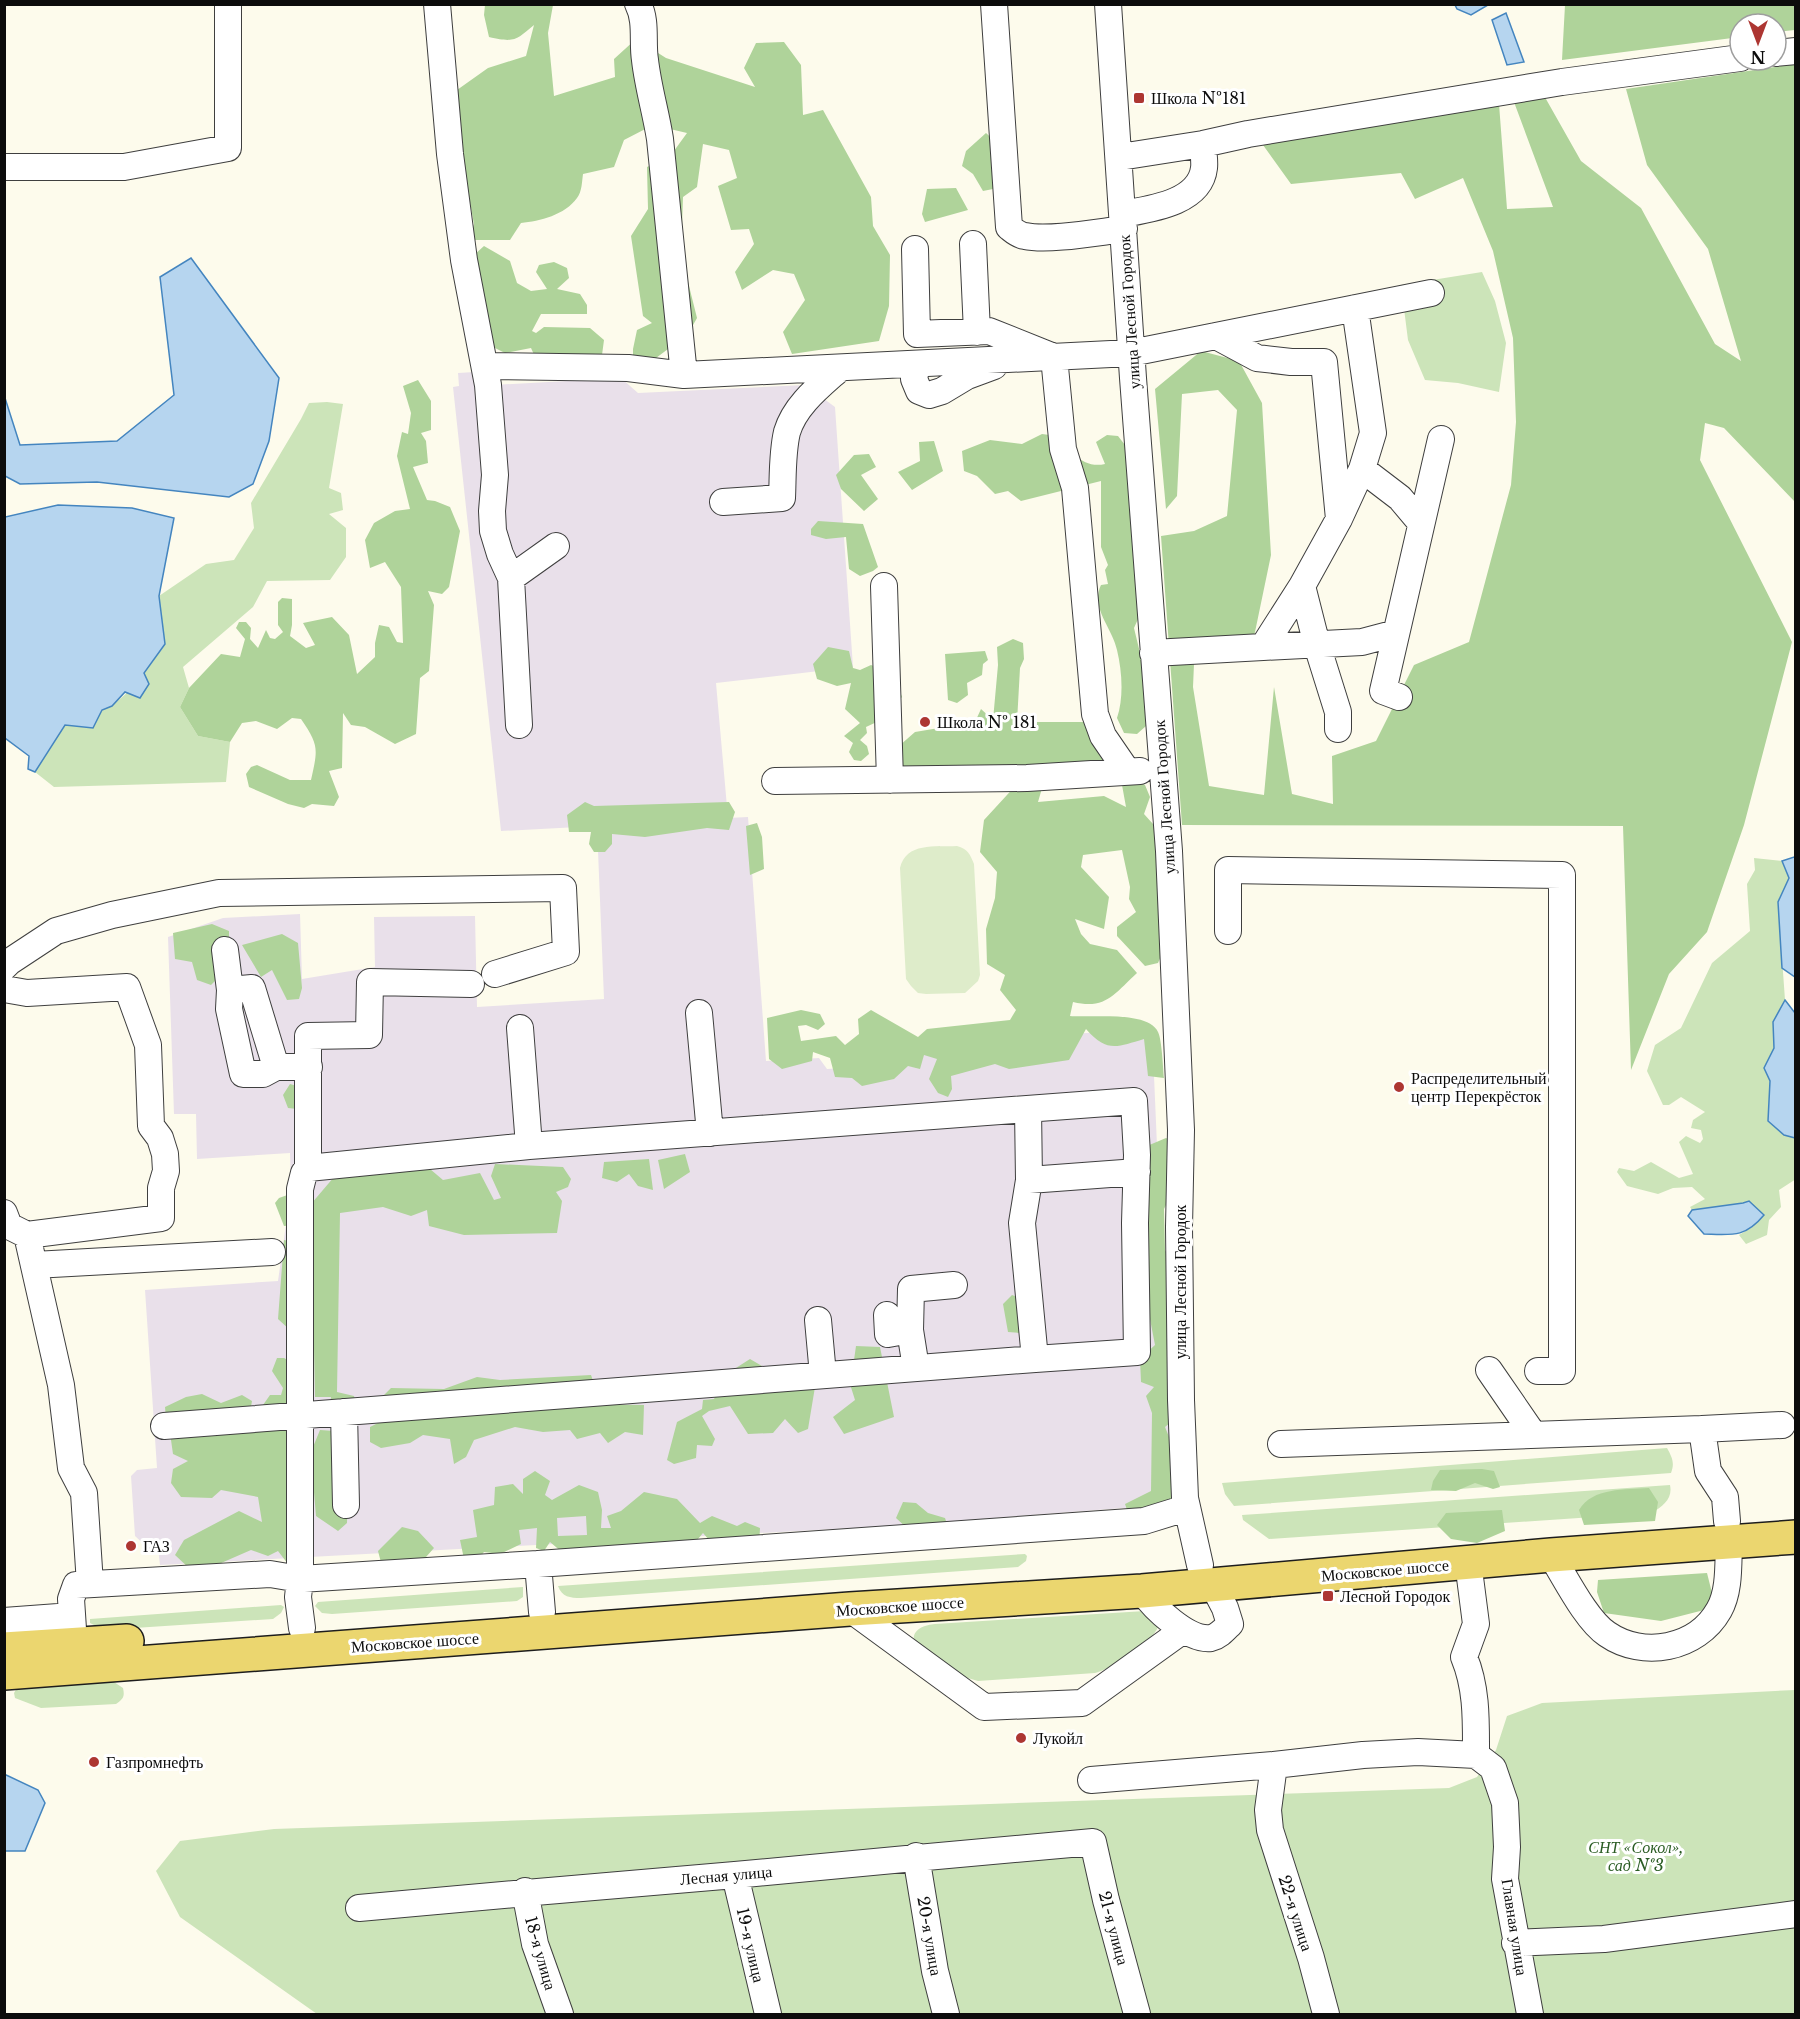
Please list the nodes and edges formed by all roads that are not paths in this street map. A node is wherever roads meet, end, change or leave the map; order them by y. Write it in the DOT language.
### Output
graph roads {
  1 [pos="228,4"];
  2 [pos="437,4"];
  3 [pos="638,4"];
  4 [pos="993,4"];
  5 [pos="1108,4"];
  6 [pos="1728,60"];
  7 [pos="1203,144"];
  8 [pos="1120,157"];
  9 [pos="4,167"];
  10 [pos="1123,221"];
  11 [pos="973,243"];
  12 [pos="915,249"];
  13 [pos="1431,293"];
  14 [pos="1355,308"];
  15 [pos="977,332"];
  16 [pos="1216,336"];
  17 [pos="1131,353"];
  18 [pos="1054,357"];
  19 [pos="485,366"];
  20 [pos="840,368"];
  21 [pos="684,375"];
  22 [pos="1441,439"];
  23 [pos="1362,469"];
  24 [pos="723,502"];
  25 [pos="1339,519"];
  26 [pos="1421,523"];
  27 [pos="556,546"];
  28 [pos="511,578"];
  29 [pos="884,586"];
  30 [pos="1302,586"];
  31 [pos="1396,633"];
  32 [pos="1317,645"];
  33 [pos="1263,647"];
  34 [pos="1153,653"];
  35 [pos="1399,697"];
  36 [pos="519,725"];
  37 [pos="1338,729"];
  38 [pos="1161,769"];
  39 [pos="1127,771"];
  40 [pos="890,780"];
  41 [pos="775,781"];
  42 [pos="1228,931"];
  43 [pos="225,950"];
  44 [pos="4,967"];
  45 [pos="495,974"];
  46 [pos="471,984"];
  47 [pos="4,988"];
  48 [pos="230,990"];
  49 [pos="699,1013"];
  50 [pos="519,1028"];
  51 [pos="276,1067"];
  52 [pos="309,1067"];
  53 [pos="1028,1109"];
  54 [pos="710,1133"];
  55 [pos="529,1146"];
  56 [pos="308,1168"];
  57 [pos="1137,1172"];
  58 [pos="1029,1180"];
  59 [pos="4,1213"];
  60 [pos="27,1235"];
  61 [pos="272,1252"];
  62 [pos="34,1265"];
  63 [pos="954,1285"];
  64 [pos="887,1315"];
  65 [pos="818,1320"];
  66 [pos="910,1330"];
  67 [pos="1035,1359"];
  68 [pos="916,1368"];
  69 [pos="1489,1370"];
  70 [pos="1538,1371"];
  71 [pos="823,1375"];
  72 [pos="344,1412"];
  73 [pos="300,1416"];
  74 [pos="1782,1425"];
  75 [pos="164,1426"];
  76 [pos="1702,1429"];
  77 [pos="1533,1434"];
  78 [pos="1281,1444"];
  79 [pos="346,1504"];
  80 [pos="1186,1508"];
  81 [pos="1796,1517"];
  82 [pos="1728,1532"];
  83 [pos="1796,1537"];
  84 [pos="1551,1555"];
  85 [pos="1468,1562"];
  86 [pos="538,1564"];
  87 [pos="1206,1575"];
  88 [pos="300,1579"];
  89 [pos="90,1584"];
  90 [pos="1142,1591"];
  91 [pos="850,1609"];
  92 [pos="542,1612"];
  93 [pos="4,1621"];
  94 [pos="302,1628"];
  95 [pos="73,1630"];
  96 [pos="1182,1631"];
  97 [pos="4,1649"];
  98 [pos="4,1673"];
  99 [pos="1476,1755"];
  100 [pos="1274,1765"];
  101 [pos="1091,1780"];
  102 [pos="1093,1842"];
  103 [pos="916,1856"];
  104 [pos="735,1875"];
  105 [pos="525,1892"];
  106 [pos="359,1908"];
  107 [pos="1796,1914"];
  108 [pos="1515,1942"];
  109 [pos="560,2014"];
  110 [pos="768,2014"];
  111 [pos="946,2014"];
  112 [pos="1137,2014"];
  113 [pos="1326,2014"];
  114 [pos="1530,2014"];
  1 -- 9 [label="street"];
  2 -- 19 [label="street"];
  3 -- 21 [label="street"];
  4 -- 10 [label="street"];
  5 -- 8 [label="street, улица Лесной Городок"];
  6 -- 7 [label="street"];
  7 -- 8 [label="street"];
  7 -- 10 [label="street"];
  8 -- 10 [label="street, улица Лесной Городок"];
  10 -- 17 [label="street, улица Лесной Городок"];
  11 -- 15 [label="street"];
  12 -- 15 [label="street"];
  13 -- 14 [label="street"];
  14 -- 16 [label="street"];
  14 -- 23 [label="street"];
  15 -- 18 [label="street"];
  16 -- 17 [label="street"];
  16 -- 25 [label="street"];
  17 -- 18 [label="street"];
  17 -- 34 [label="street, улица Лесной Городок"];
  18 -- 20 [label="street"];
  18 -- 39 [label="street"];
  19 -- 21 [label="street"];
  19 -- 28 [label="street"];
  20 -- 21 [label="street"];
  20 -- 24 [label="street"];
  22 -- 26 [label="street"];
  23 -- 25 [label="street"];
  23 -- 26 [label="street"];
  25 -- 30 [label="street"];
  26 -- 31 [label="street"];
  27 -- 28 [label="street"];
  28 -- 36 [label="street"];
  29 -- 40 [label="street"];
  30 -- 32 [label="street"];
  30 -- 33 [label="street"];
  31 -- 32 [label="street"];
  31 -- 35 [label="street"];
  32 -- 33 [label="street"];
  32 -- 37 [label="street"];
  33 -- 34 [label="street"];
  34 -- 38 [label="street, улица Лесной Городок"];
  38 -- 39 [label="street"];
  38 -- 80 [label="street, улица Лесной Городок"];
  39 -- 40 [label="street"];
  40 -- 41 [label="street"];
  42 -- 70 [label="street"];
  43 -- 48 [label="street"];
  44 -- 45 [label="street"];
  46 -- 52 [label="street"];
  47 -- 60 [label="street"];
  48 -- 51 [label="street"];
  48 -- 51 [label="street"];
  49 -- 54 [label="street"];
  50 -- 55 [label="street"];
  51 -- 52 [label="street"];
  52 -- 56 [label="street"];
  53 -- 54 [label="street"];
  53 -- 57 [label="street"];
  53 -- 58 [label="street"];
  54 -- 55 [label="street"];
  55 -- 56 [label="street"];
  56 -- 73 [label="street"];
  57 -- 58 [label="street"];
  57 -- 67 [label="street"];
  58 -- 67 [label="street"];
  59 -- 60 [label="street"];
  60 -- 62 [label="street"];
  61 -- 62 [label="street"];
  62 -- 89 [label="street"];
  63 -- 66 [label="street"];
  64 -- 66 [label="street"];
  65 -- 71 [label="street"];
  66 -- 68 [label="street"];
  67 -- 68 [label="street"];
  68 -- 71 [label="street"];
  69 -- 77 [label="street"];
  71 -- 72 [label="street"];
  72 -- 73 [label="street"];
  72 -- 79 [label="street"];
  73 -- 75 [label="street"];
  73 -- 88 [label="street"];
  74 -- 76 [label="street"];
  76 -- 77 [label="street"];
  76 -- 82 [label="street"];
  77 -- 78 [label="street"];
  80 -- 86 [label="street"];
  80 -- 87 [label="street, улица Лесной Городок"];
  81 -- 82 [label="main road, Московское шоссе"];
  82 -- 83 [label="main road, Московское шоссе"];
  82 -- 84 [label="main road, Московское шоссе"];
  82 -- 84 [label="street"];
  82 -- 87 [label="main road, Московское шоссе"];
  84 -- 85 [label="main road, Московское шоссе"];
  85 -- 87 [label="main road, Московское шоссе"];
  85 -- 99 [label="street"];
  86 -- 88 [label="street"];
  86 -- 92 [label="street"];
  87 -- 90 [label="main road, Московское шоссе"];
  87 -- 92 [label="main road, Московское шоссе"];
  87 -- 96 [label="street, улица Лесной Городок"];
  88 -- 89 [label="street"];
  88 -- 94 [label="street"];
  89 -- 95 [label="street"];
  90 -- 91 [label="main road, Московское шоссе"];
  90 -- 96 [label="street"];
  91 -- 96 [label="street"];
  91 -- 98 [label="main road, Московское шоссе"];
  92 -- 94 [label="main road, Московское шоссе"];
  93 -- 95 [label="street"];
  94 -- 95 [label="main road, Московское шоссе"];
  95 -- 97 [label="main road, Московское шоссе"];
  99 -- 100 [label="street"];
  99 -- 108 [label="street, Главная улица"];
  100 -- 101 [label="street"];
  100 -- 113 [label="street, 22-я улица"];
  102 -- 103 [label="street, Лесная улица"];
  102 -- 112 [label="street, 21-я улица"];
  103 -- 104 [label="street, Лесная улица"];
  103 -- 111 [label="street, 20-я улица"];
  104 -- 105 [label="street, Лесная улица"];
  104 -- 110 [label="street, 19-я улица"];
  105 -- 106 [label="street, Лесная улица"];
  105 -- 109 [label="street, 18-я улица"];
  107 -- 108 [label="street"];
  108 -- 114 [label="street, Главная улица"];
}
